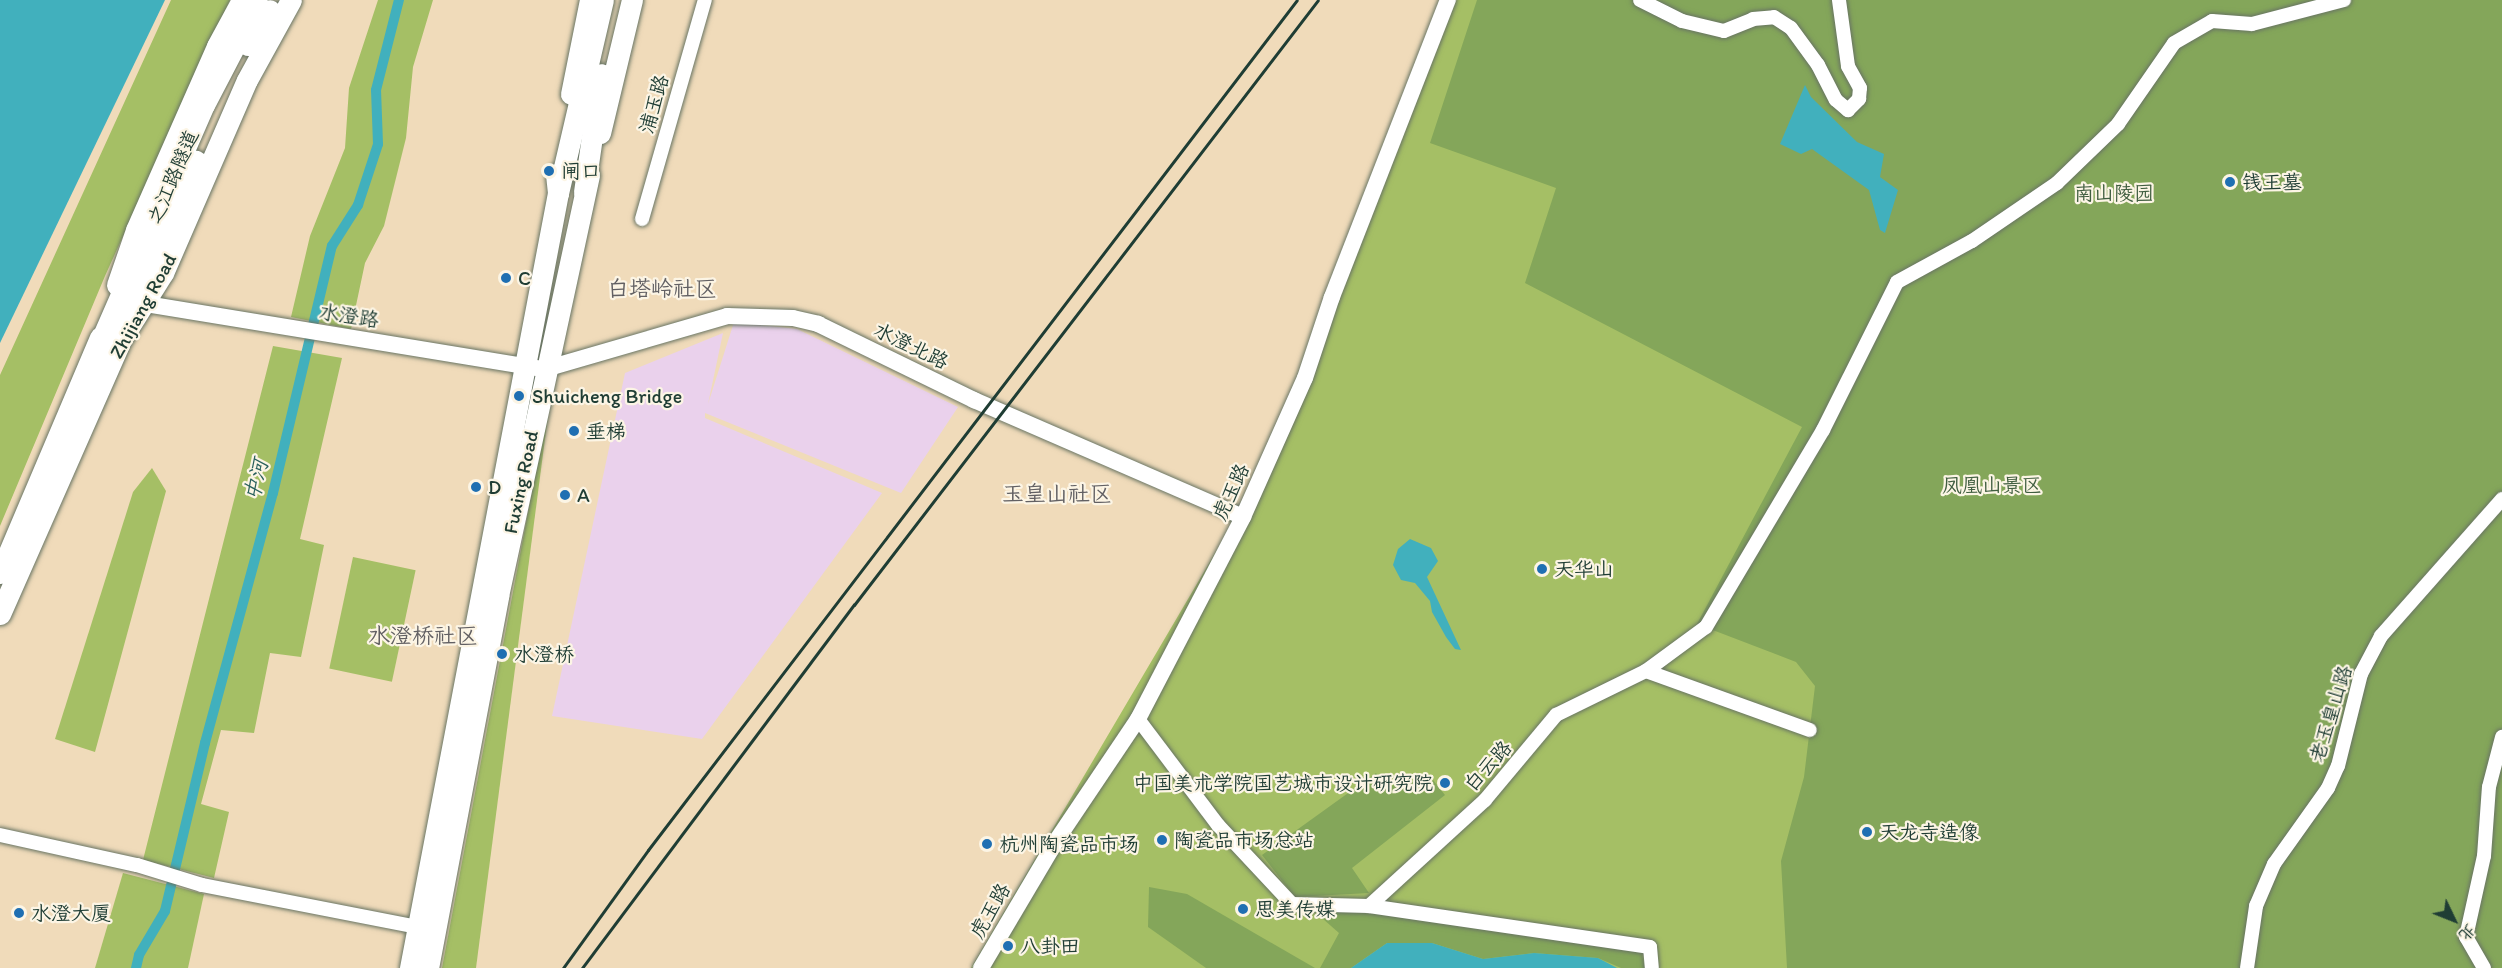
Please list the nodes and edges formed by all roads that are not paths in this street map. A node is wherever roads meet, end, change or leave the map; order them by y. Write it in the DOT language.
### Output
graph roads {
  1 [pos="291,0"];
  2 [pos="590,0"];
  3 [pos="603,0"];
  4 [pos="616,0"];
  5 [pos="632,0"];
  6 [pos="705,0"];
  7 [pos="1448,0"];
  8 [pos="1640,0"];
  9 [pos="1839,0"];
  10 [pos="2344,0"];
  11 [pos="256,4"];
  12 [pos="584,192"];
  13 [pos="558,194"];
  14 [pos="642,219"];
  15 [pos="146,304"];
  16 [pos="122,338"];
  17 [pos="95,354"];
  18 [pos="534,367"];
  19 [pos="2502,499"];
  20 [pos="1243,517"];
  21 [pos="0,573"];
  22 [pos="0,614"];
  23 [pos="1646,671"];
  24 [pos="1138,719"];
  25 [pos="1810,730"];
  26 [pos="2502,736"];
  27 [pos="0,835"];
  28 [pos="1369,906"];
  29 [pos="426,928"];
  30 [pos="410,968"];
  31 [pos="428,968"];
  32 [pos="981,968"];
  33 [pos="1652,968"];
  34 [pos="2247,968"];
  35 [pos="2484,968"];
  1 -- 15 [label="main road, Zhijiang Road"];
  2 -- 13 [label="main road, Fuxing Road"];
  3 -- 13 [label="main road"];
  4 -- 12 [label="main road"];
  5 -- 12 [label="main road, Fuxing Road"];
  6 -- 14 [label="street, 浦玉路"];
  7 -- 20 [label="street, 虎玉路"];
  8 -- 9 [label="street"];
  10 -- 23 [label="street, 白云路"];
  11 -- 16 [label="main road, 之江路隧道"];
  11 -- 17 [label="main road, 之江路隧道"];
  12 -- 18 [label="main road, Fuxing Road"];
  13 -- 18 [label="main road, Fuxing Road"];
  15 -- 16 [label="main road, Zhijiang Road"];
  15 -- 18 [label="street, 水澄路"];
  16 -- 22 [label="main road, Zhijiang Road"];
  17 -- 21 [label="main road, Zhijiang Road"];
  18 -- 20 [label="street, 水澄北路"];
  18 -- 29 [label="main road, Fuxing Road"];
  19 -- 34 [label="street, 老玉皇山路"];
  20 -- 24 [label="street, 虎玉路"];
  23 -- 25 [label="street"];
  23 -- 28 [label="street, 白云路"];
  24 -- 28 [label="street"];
  24 -- 32 [label="street, 虎玉路"];
  26 -- 35 [label="street"];
  27 -- 29 [label="street"];
  28 -- 33 [label="street"];
  29 -- 30 [label="main road, Fuxing Road"];
  29 -- 31 [label="main road, Fuxing Road"];
}
